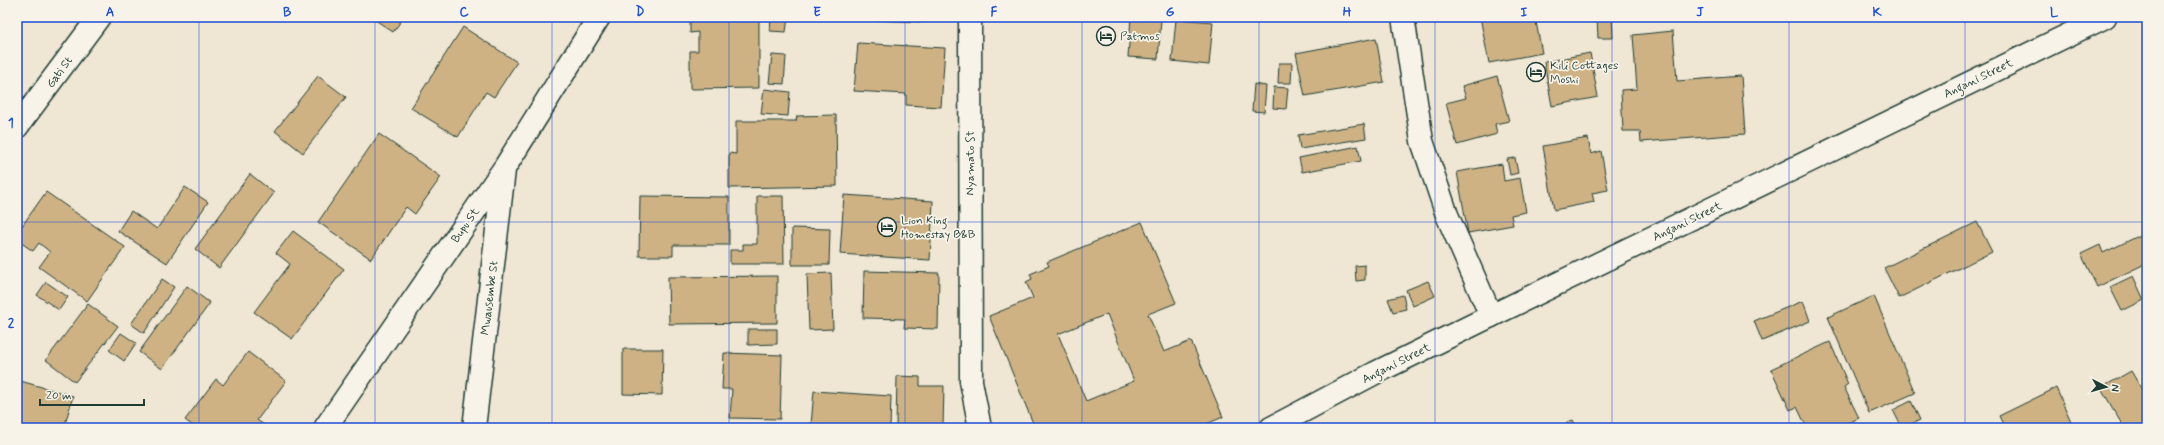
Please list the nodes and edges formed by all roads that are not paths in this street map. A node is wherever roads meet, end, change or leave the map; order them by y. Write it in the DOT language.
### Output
graph roads {
  1 [pos="99,17"];
  2 [pos="599,17"];
  3 [pos="970,17"];
  4 [pos="1403,17"];
  5 [pos="2104,17"];
  6 [pos="17,127"];
  7 [pos="505,167"];
  8 [pos="1491,316"];
  9 [pos="325,428"];
  10 [pos="474,428"];
  11 [pos="980,428"];
  12 [pos="1271,428"];
  1 -- 6 [label="street, Gati St"];
  2 -- 7 [label="street, Bupu St"];
  3 -- 11 [label="street, Nyamato St"];
  4 -- 8 [label="street"];
  5 -- 8 [label="street, Angani Street"];
  7 -- 9 [label="street, Bupu St"];
  7 -- 10 [label="street, Mwausembe St"];
  8 -- 12 [label="street, Angani Street"];
}
